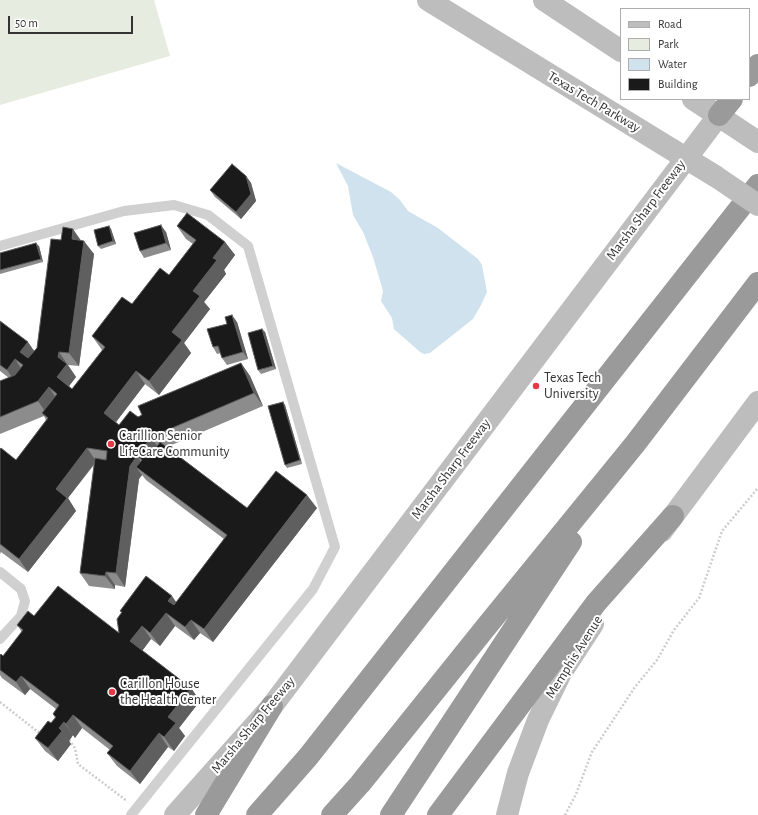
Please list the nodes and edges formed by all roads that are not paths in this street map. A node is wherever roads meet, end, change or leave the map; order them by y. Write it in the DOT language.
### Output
graph roads {
  1 [pos="428,0"];
  2 [pos="544,0"];
  3 [pos="620,50"];
  4 [pos="758,65"];
  5 [pos="750,75"];
  6 [pos="698,100"];
  7 [pos="725,107"];
  8 [pos="752,138"];
  9 [pos="686,158"];
  10 [pos="758,185"];
  11 [pos="758,205"];
  12 [pos="0,246"];
  13 [pos="758,282"];
  14 [pos="758,402"];
  15 [pos="635,444"];
  16 [pos="673,516"];
  17 [pos="0,572"];
  18 [pos="0,639"];
  19 [pos="272,706"];
  20 [pos="134,811"];
  21 [pos="175,815"];
  22 [pos="206,815"];
  23 [pos="257,815"];
  24 [pos="332,815"];
  25 [pos="391,815"];
  26 [pos="438,815"];
  27 [pos="507,815"];
  1 -- 9 [label="main road, Texas Tech Parkway"];
  2 -- 3 [label="main road"];
  4 -- 5 [label="highway"];
  6 -- 7 [label="main road"];
  7 -- 8 [label="main road"];
  7 -- 9 [label="main road, Marsha Sharp Freeway"];
  9 -- 11 [label="main road, Texas Tech Parkway, bridge"];
  9 -- 19 [label="main road, Marsha Sharp Freeway"];
  10 -- 23 [label="highway"];
  12 -- 20 [label="lane"];
  13 -- 15 [label="highway"];
  14 -- 16 [label="main road"];
  15 -- 24 [label="highway"];
  15 -- 25 [label="highway"];
  16 -- 26 [label="highway"];
  16 -- 27 [label="main road, Memphis Avenue"];
  17 -- 18 [label="lane"];
  19 -- 21 [label="main road, Marsha Sharp Freeway"];
  19 -- 22 [label="highway"];
}
